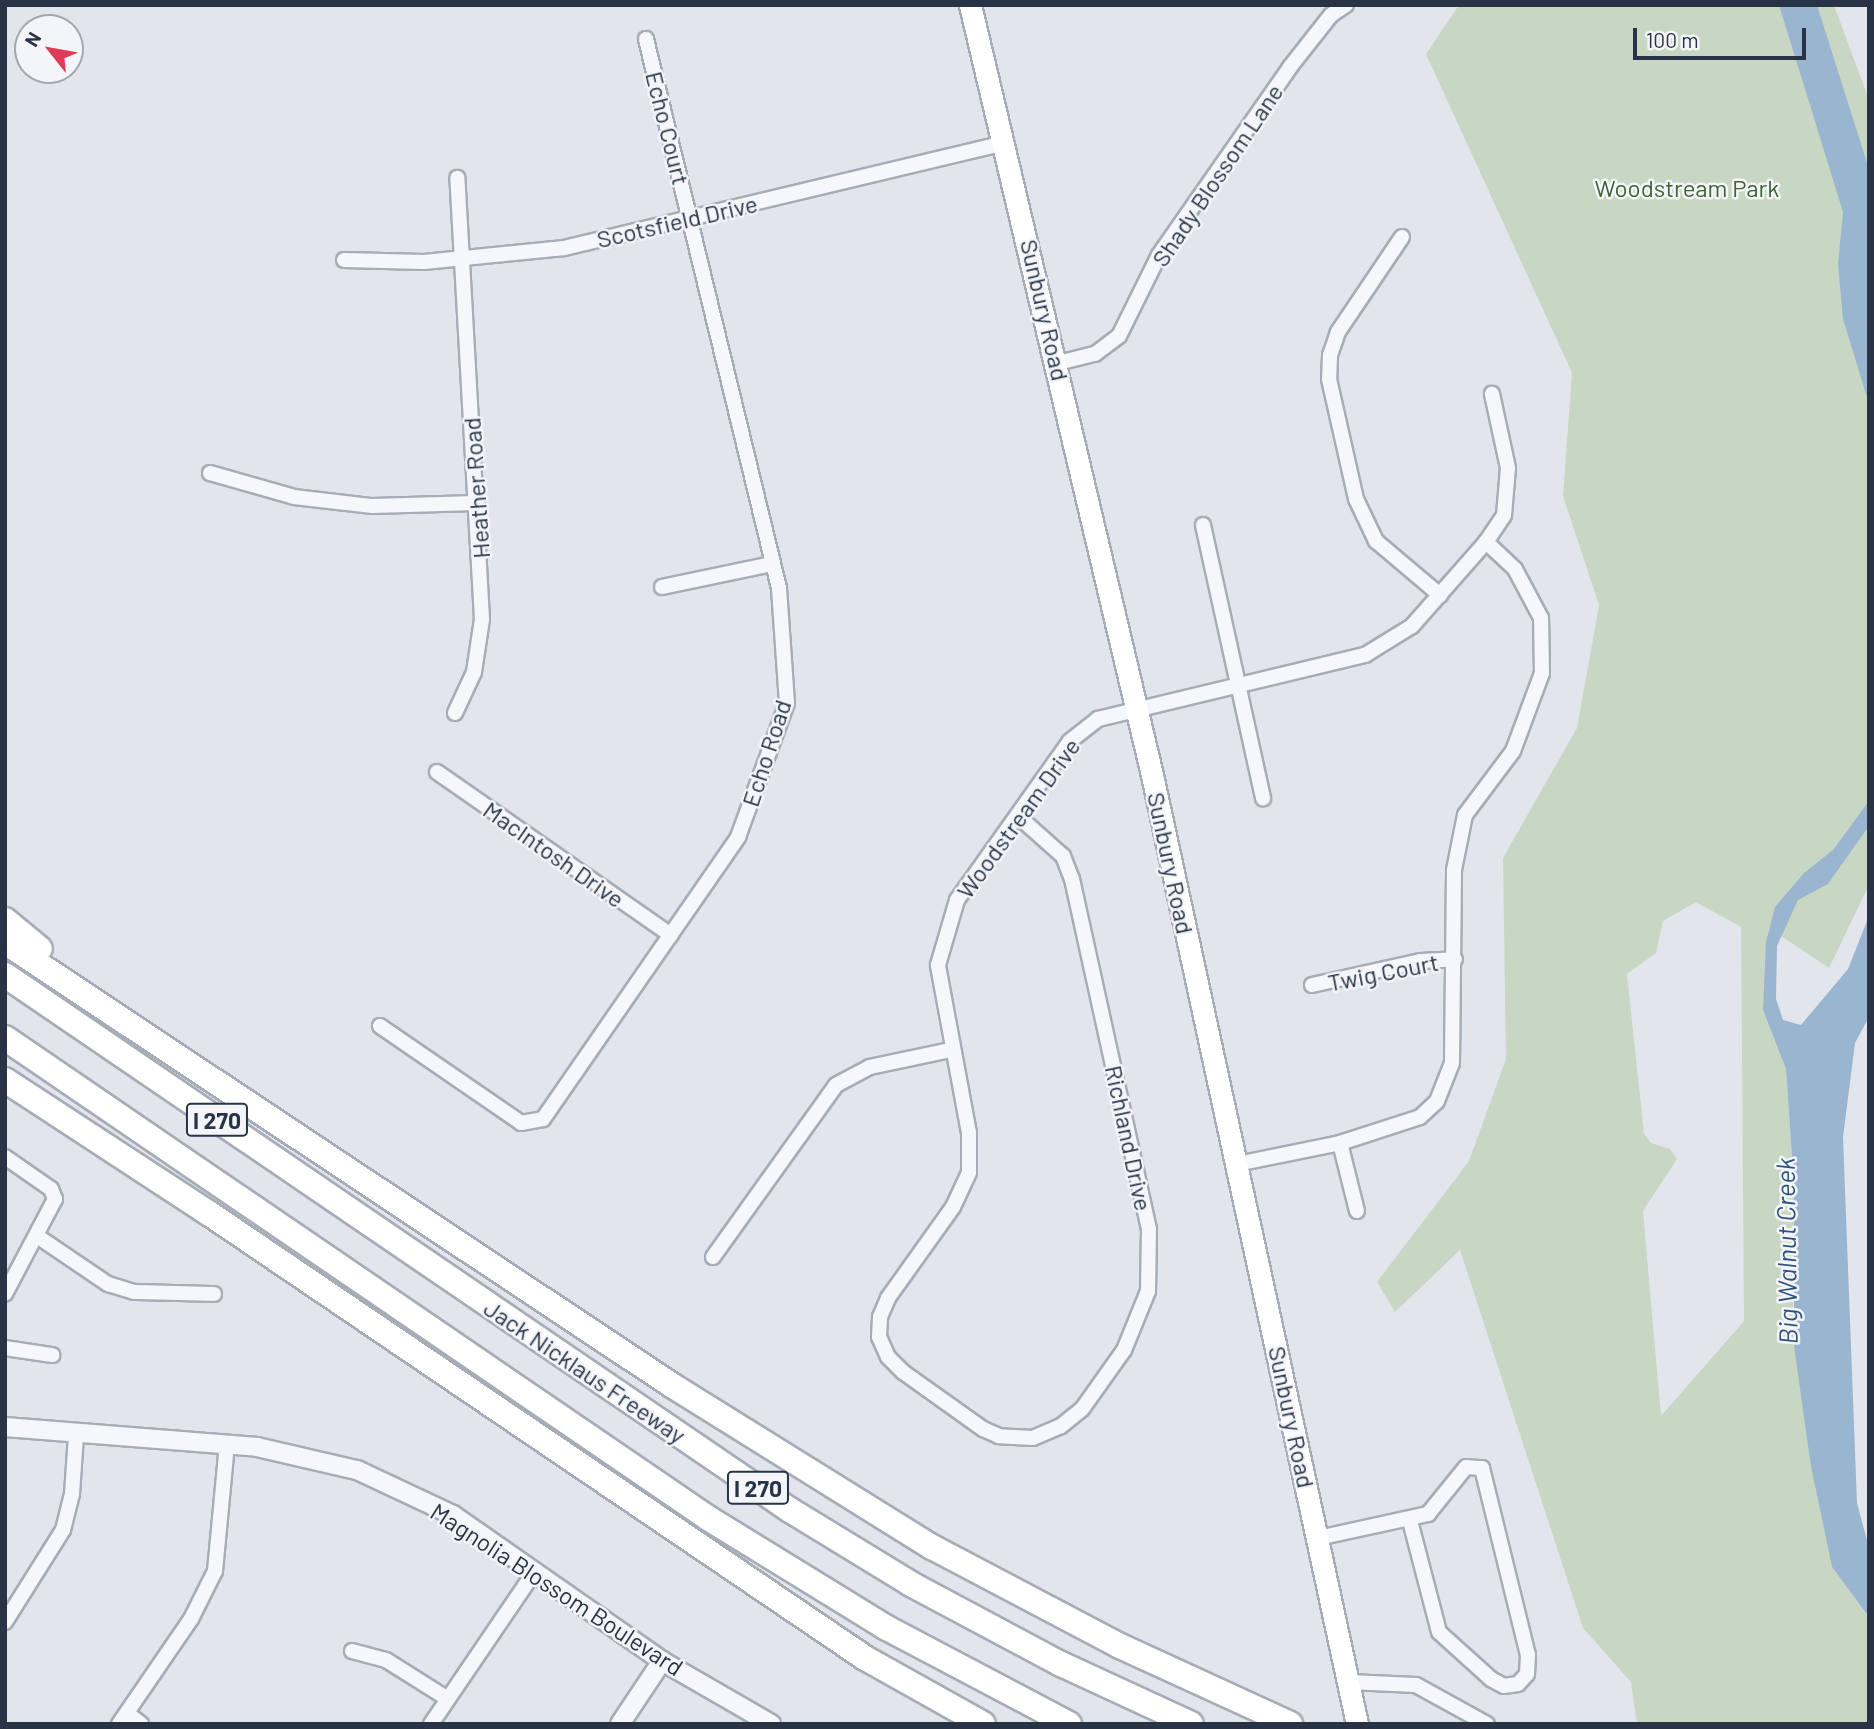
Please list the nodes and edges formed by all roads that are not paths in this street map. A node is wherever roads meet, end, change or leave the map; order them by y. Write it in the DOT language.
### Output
graph roads {
  1 [pos="970,5"];
  2 [pos="1346,5"];
  3 [pos="646,39"];
  4 [pos="1004,143"];
  5 [pos="457,178"];
  6 [pos="690,217"];
  7 [pos="1402,237"];
  8 [pos="461,259"];
  9 [pos="344,260"];
  10 [pos="1058,363"];
  11 [pos="1492,394"];
  12 [pos="210,473"];
  13 [pos="477,503"];
  14 [pos="1203,525"];
  15 [pos="1486,542"];
  16 [pos="772,564"];
  17 [pos="662,587"];
  18 [pos="1440,595"];
  19 [pos="1238,686"];
  20 [pos="1135,709"];
  21 [pos="454,713"];
  22 [pos="437,772"];
  23 [pos="1263,798"];
  24 [pos="1019,817"];
  25 [pos="5,920"];
  26 [pos="671,935"];
  27 [pos="5,942"];
  28 [pos="1455,959"];
  29 [pos="5,975"];
  30 [pos="1312,985"];
  31 [pos="380,1026"];
  32 [pos="5,1038"];
  33 [pos="951,1050"];
  34 [pos="11,1087"];
  35 [pos="275,1121"];
  36 [pos="1340,1143"];
  37 [pos="5,1157"];
  38 [pos="1237,1164"];
  39 [pos="1357,1210"];
  40 [pos="37,1236"];
  41 [pos="713,1257"];
  42 [pos="5,1294"];
  43 [pos="214,1294"];
  44 [pos="879,1337"];
  45 [pos="5,1348"];
  46 [pos="52,1355"];
  47 [pos="5,1427"];
  48 [pos="76,1436"];
  49 [pos="227,1444"];
  50 [pos="1410,1521"];
  51 [pos="1318,1538"];
  52 [pos="535,1571"];
  53 [pos="5,1622"];
  54 [pos="352,1651"];
  55 [pos="662,1661"];
  56 [pos="1349,1682"];
  57 [pos="448,1699"];
  58 [pos="123,1718"];
  59 [pos="141,1724"];
  60 [pos="431,1724"];
  61 [pos="620,1724"];
  62 [pos="771,1724"];
  63 [pos="983,1724"];
  64 [pos="1069,1724"];
  65 [pos="1191,1724"];
  66 [pos="1290,1724"];
  67 [pos="1357,1724"];
  68 [pos="1487,1724"];
  1 -- 4 [label="main road, Sunbury Road"];
  2 -- 10 [label="street, Shady Blossom Lane"];
  3 -- 6 [label="street, Echo Court"];
  4 -- 6 [label="street, Scotsfield Drive"];
  4 -- 10 [label="main road, Sunbury Road"];
  5 -- 8 [label="street, Heather Road"];
  6 -- 8 [label="street, Scotsfield Drive"];
  6 -- 16 [label="street, Echo Road"];
  7 -- 18 [label="street"];
  8 -- 9 [label="street, Scotsfield Drive"];
  8 -- 13 [label="street, Heather Road"];
  10 -- 20 [label="main road, Sunbury Road"];
  11 -- 15 [label="street, Woodstream Drive"];
  12 -- 13 [label="street"];
  13 -- 21 [label="street, Heather Road"];
  14 -- 19 [label="street"];
  15 -- 18 [label="street, Woodstream Drive"];
  15 -- 28 [label="street"];
  16 -- 17 [label="street"];
  16 -- 26 [label="street, Echo Road"];
  18 -- 19 [label="street, Woodstream Drive"];
  19 -- 20 [label="street, Woodstream Drive"];
  19 -- 23 [label="street"];
  20 -- 24 [label="street, Woodstream Drive"];
  20 -- 38 [label="main road, Sunbury Road"];
  22 -- 26 [label="street, MacIntosh Drive"];
  24 -- 33 [label="street, Woodstream Drive"];
  24 -- 44 [label="street, Richland Drive"];
  25 -- 35 [label="highway"];
  26 -- 31 [label="street, Echo Road"];
  27 -- 35 [label="highway"];
  28 -- 30 [label="street, Twig Court"];
  28 -- 36 [label="street"];
  29 -- 65 [label="highway, Jack Nicklaus Freeway / I 270"];
  32 -- 64 [label="highway, I 270"];
  33 -- 41 [label="street"];
  33 -- 44 [label="street, Woodstream Drive"];
  34 -- 63 [label="highway"];
  35 -- 66 [label="highway"];
  36 -- 38 [label="street"];
  36 -- 39 [label="street"];
  37 -- 40 [label="street"];
  38 -- 51 [label="main road, Sunbury Road"];
  40 -- 42 [label="street"];
  40 -- 43 [label="street"];
  45 -- 46 [label="street"];
  47 -- 48 [label="street, Magnolia Blossom Boulevard"];
  48 -- 49 [label="street, Magnolia Blossom Boulevard"];
  48 -- 53 [label="street"];
  49 -- 52 [label="street, Magnolia Blossom Boulevard"];
  49 -- 58 [label="street"];
  50 -- 50 [label="street"];
  50 -- 51 [label="street"];
  51 -- 56 [label="main road, Sunbury Road"];
  52 -- 55 [label="street, Magnolia Blossom Boulevard"];
  52 -- 57 [label="street"];
  54 -- 57 [label="street"];
  55 -- 61 [label="street"];
  55 -- 62 [label="street, Magnolia Blossom Boulevard"];
  56 -- 67 [label="main road, Sunbury Road"];
  56 -- 68 [label="street"];
  57 -- 60 [label="street"];
  58 -- 59 [label="street"];
}
